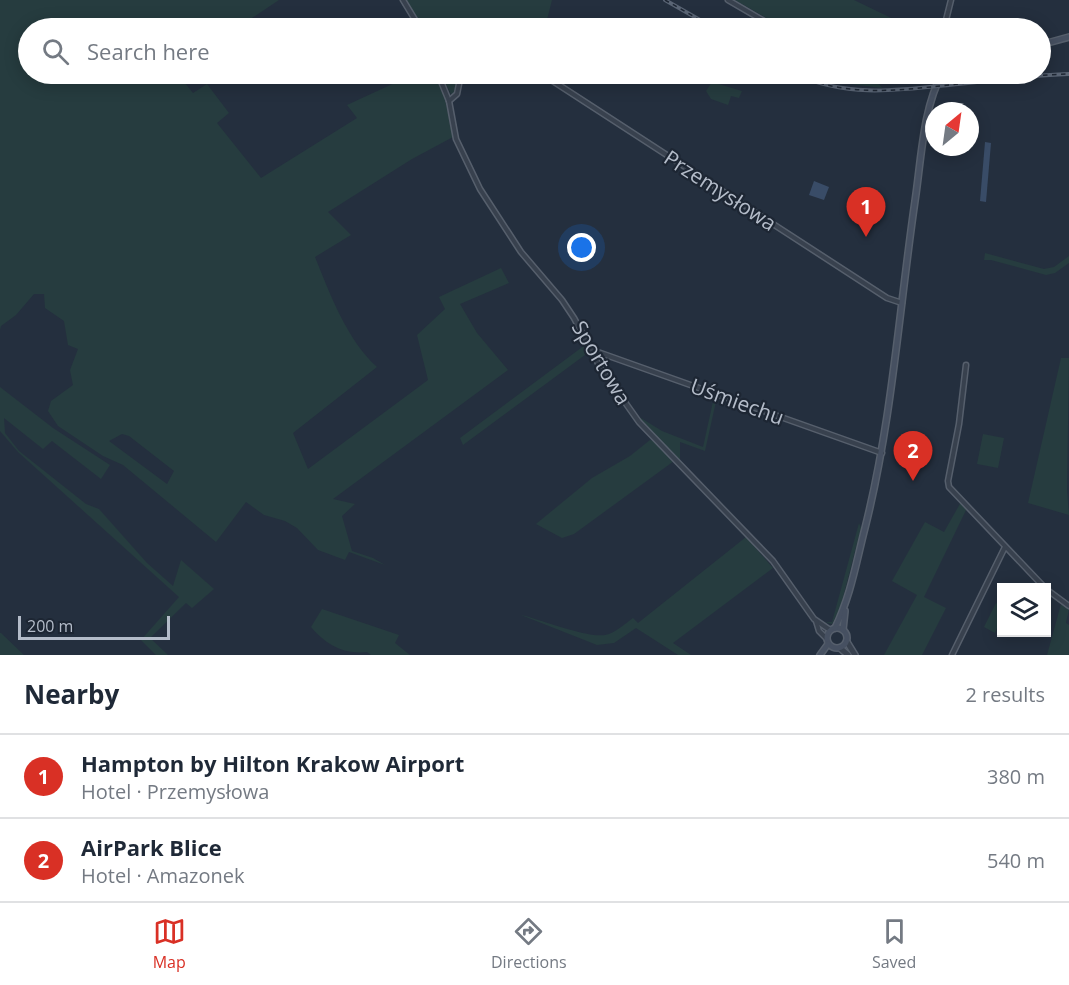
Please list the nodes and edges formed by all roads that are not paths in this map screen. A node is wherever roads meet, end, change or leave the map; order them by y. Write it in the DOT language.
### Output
graph roads {
  1 [pos="403,0"];
  2 [pos="728,0"];
  3 [pos="951,0"];
  4 [pos="414,18"];
  5 [pos="759,18"];
  6 [pos="947,18"];
  7 [pos="1069,37"];
  8 [pos="1051,42"];
  9 [pos="442,84"];
  10 [pos="459,84"];
  11 [pos="557,84"];
  12 [pos="936,84"];
  13 [pos="449,102"];
  14 [pos="902,303"];
  15 [pos="592,350"];
  16 [pos="966,365"];
  17 [pos="882,453"];
  18 [pos="1005,547"];
  19 [pos="1041,583"];
  20 [pos="1051,592"];
  21 [pos="1069,606"];
  22 [pos="846,607"];
  23 [pos="816,621"];
  24 [pos="833,629"];
  25 [pos="843,630"];
  26 [pos="827,641"];
  27 [pos="847,642"];
  28 [pos="837,648"];
  29 [pos="820,655"];
  30 [pos="827,655"];
  31 [pos="848,655"];
  32 [pos="855,655"];
  33 [pos="952,655"];
  1 -- 4 [label="street"];
  2 -- 5 [label="street"];
  3 -- 6 [label="street"];
  7 -- 8 [label="main road"];
  9 -- 13 [label="street, Sportowa"];
  10 -- 13 [label="street"];
  11 -- 14 [label="street, Przemysłowa"];
  12 -- 14 [label="main road"];
  13 -- 15 [label="street, Sportowa"];
  14 -- 17 [label="main road"];
  15 -- 17 [label="street, Uśmiechu"];
  15 -- 23 [label="street, Sportowa"];
  16 -- 18 [label="street"];
  17 -- 22 [label="main road"];
  18 -- 19 [label="street"];
  18 -- 33 [label="street"];
  20 -- 21 [label="street"];
  22 -- 24 [label="main road"];
  22 -- 25 [label="main road"];
  23 -- 24 [label="street, Sportowa"];
  23 -- 26 [label="street, Sportowa"];
  24 -- 25 [label="main road"];
  24 -- 26 [label="main road"];
  25 -- 27 [label="main road"];
  26 -- 28 [label="main road"];
  26 -- 29 [label="main road"];
  27 -- 28 [label="main road"];
  27 -- 32 [label="street"];
  28 -- 30 [label="main road"];
  28 -- 31 [label="street"];
}
